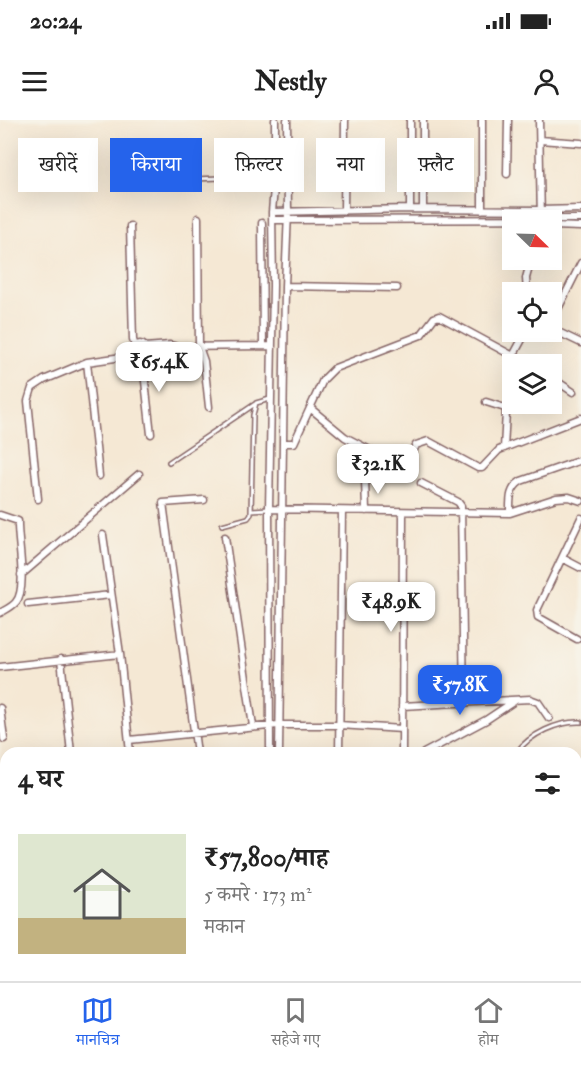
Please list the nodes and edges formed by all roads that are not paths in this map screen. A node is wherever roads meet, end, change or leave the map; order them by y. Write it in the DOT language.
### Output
graph roads {
  1 [pos="275,120"];
  2 [pos="287,120"];
  3 [pos="345,120"];
  4 [pos="410,120"];
  5 [pos="423,120"];
  6 [pos="482,120"];
  7 [pos="508,120"];
  8 [pos="539,120"];
  9 [pos="275,138"];
  10 [pos="410,138"];
  11 [pos="423,138"];
  12 [pos="540,140"];
  13 [pos="581,143"];
  14 [pos="507,174"];
  15 [pos="274,192"];
  16 [pos="410,192"];
  17 [pos="423,192"];
  18 [pos="410,209"];
  19 [pos="423,209"];
  20 [pos="581,209"];
  21 [pos="482,210"];
  22 [pos="502,210"];
  23 [pos="540,210"];
  24 [pos="344,211"];
  25 [pos="272,212"];
  26 [pos="288,212"];
  27 [pos="198,218"];
  28 [pos="562,219"];
  29 [pos="581,219"];
  30 [pos="273,220"];
  31 [pos="502,220"];
  32 [pos="288,221"];
  33 [pos="262,223"];
  34 [pos="130,226"];
  35 [pos="562,226"];
  36 [pos="581,227"];
  37 [pos="581,263"];
  38 [pos="285,286"];
  39 [pos="397,288"];
  40 [pos="562,301"];
  41 [pos="562,334"];
  42 [pos="581,343"];
  43 [pos="263,345"];
  44 [pos="272,346"];
  45 [pos="199,347"];
  46 [pos="142,352"];
  47 [pos="509,354"];
  48 [pos="87,362"];
  49 [pos="562,385"];
  50 [pos="573,392"];
  51 [pos="272,399"];
  52 [pos="486,402"];
  53 [pos="256,403"];
  54 [pos="209,406"];
  55 [pos="309,411"];
  56 [pos="581,418"];
  57 [pos="151,434"];
  58 [pos="284,443"];
  59 [pos="504,448"];
  60 [pos="581,460"];
  61 [pos="169,462"];
  62 [pos="139,474"];
  63 [pos="99,476"];
  64 [pos="365,479"];
  65 [pos="421,483"];
  66 [pos="38,499"];
  67 [pos="204,500"];
  68 [pos="581,501"];
  69 [pos="269,509"];
  70 [pos="252,510"];
  71 [pos="282,510"];
  72 [pos="342,511"];
  73 [pos="366,511"];
  74 [pos="403,512"];
  75 [pos="462,512"];
  76 [pos="510,513"];
  77 [pos="0,515"];
  78 [pos="581,518"];
  79 [pos="222,525"];
  80 [pos="103,535"];
  81 [pos="225,537"];
  82 [pos="562,558"];
  83 [pos="581,568"];
  84 [pos="21,575"];
  85 [pos="111,596"];
  86 [pos="28,604"];
  87 [pos="0,614"];
  88 [pos="577,639"];
  89 [pos="120,654"];
  90 [pos="61,659"];
  91 [pos="0,667"];
  92 [pos="516,700"];
  93 [pos="464,703"];
  94 [pos="402,706"];
  95 [pos="0,708"];
  96 [pos="549,718"];
  97 [pos="581,722"];
  98 [pos="278,725"];
  99 [pos="339,725"];
  100 [pos="253,726"];
  101 [pos="270,726"];
  102 [pos="402,729"];
  103 [pos="195,734"];
  104 [pos="4,740"];
  105 [pos="129,740"];
  106 [pos="70,747"];
  107 [pos="130,747"];
  108 [pos="196,747"];
  109 [pos="270,747"];
  110 [pos="279,747"];
  111 [pos="339,747"];
  112 [pos="402,747"];
  113 [pos="435,747"];
  114 [pos="522,747"];
  1 -- 9 [label="street"];
  2 -- 26 [label="street"];
  3 -- 24 [label="street"];
  4 -- 10 [label="street"];
  5 -- 11 [label="street"];
  6 -- 21 [label="street"];
  7 -- 14 [label="street"];
  8 -- 12 [label="street"];
  12 -- 13 [label="street"];
  12 -- 23 [label="street"];
  15 -- 25 [label="street"];
  16 -- 18 [label="street"];
  17 -- 19 [label="street"];
  18 -- 19 [label="street"];
  18 -- 24 [label="street"];
  19 -- 21 [label="street"];
  20 -- 23 [label="street"];
  21 -- 22 [label="street"];
  24 -- 26 [label="street"];
  25 -- 26 [label="street"];
  25 -- 30 [label="street"];
  26 -- 32 [label="street"];
  27 -- 45 [label="street"];
  28 -- 29 [label="street"];
  30 -- 32 [label="street"];
  30 -- 44 [label="street"];
  31 -- 32 [label="street"];
  32 -- 38 [label="street"];
  33 -- 43 [label="street"];
  34 -- 46 [label="street"];
  35 -- 36 [label="street"];
  37 -- 40 [label="street"];
  38 -- 39 [label="street"];
  38 -- 58 [label="street"];
  41 -- 42 [label="street"];
  43 -- 44 [label="street"];
  43 -- 45 [label="street"];
  44 -- 51 [label="street"];
  45 -- 46 [label="street"];
  45 -- 54 [label="street"];
  46 -- 48 [label="street"];
  46 -- 57 [label="street"];
  47 -- 55 [label="street"];
  48 -- 63 [label="street"];
  48 -- 66 [label="street"];
  49 -- 50 [label="street"];
  51 -- 53 [label="lane"];
  51 -- 69 [label="street"];
  52 -- 59 [label="street"];
  53 -- 61 [label="lane"];
  53 -- 70 [label="lane"];
  55 -- 58 [label="street"];
  55 -- 59 [label="street"];
  56 -- 59 [label="street"];
  58 -- 71 [label="street"];
  60 -- 76 [label="street"];
  62 -- 84 [label="street"];
  64 -- 73 [label="street"];
  65 -- 75 [label="street"];
  67 -- 103 [label="street"];
  68 -- 76 [label="street"];
  69 -- 70 [label="lane"];
  69 -- 71 [label="street"];
  69 -- 101 [label="street"];
  70 -- 79 [label="lane"];
  71 -- 72 [label="street"];
  71 -- 98 [label="street"];
  72 -- 73 [label="street"];
  72 -- 99 [label="street"];
  73 -- 74 [label="street"];
  74 -- 75 [label="street"];
  74 -- 94 [label="street"];
  75 -- 76 [label="street"];
  75 -- 93 [label="street"];
  77 -- 84 [label="street"];
  78 -- 82 [label="street"];
  80 -- 85 [label="street"];
  81 -- 100 [label="street"];
  82 -- 83 [label="street"];
  82 -- 88 [label="street"];
  84 -- 87 [label="street"];
  85 -- 86 [label="street"];
  85 -- 89 [label="street"];
  89 -- 90 [label="street"];
  89 -- 105 [label="street"];
  90 -- 91 [label="street"];
  90 -- 106 [label="street"];
  92 -- 93 [label="street"];
  92 -- 96 [label="street"];
  92 -- 113 [label="street"];
  93 -- 94 [label="street"];
  94 -- 102 [label="street"];
  95 -- 104 [label="street"];
  97 -- 114 [label="lane"];
  98 -- 99 [label="street"];
  98 -- 101 [label="street"];
  98 -- 110 [label="street"];
  99 -- 102 [label="street"];
  99 -- 111 [label="street"];
  100 -- 101 [label="street"];
  100 -- 103 [label="street"];
  101 -- 109 [label="street"];
  102 -- 112 [label="street"];
  103 -- 105 [label="street"];
  103 -- 108 [label="street"];
  105 -- 107 [label="street"];
}
